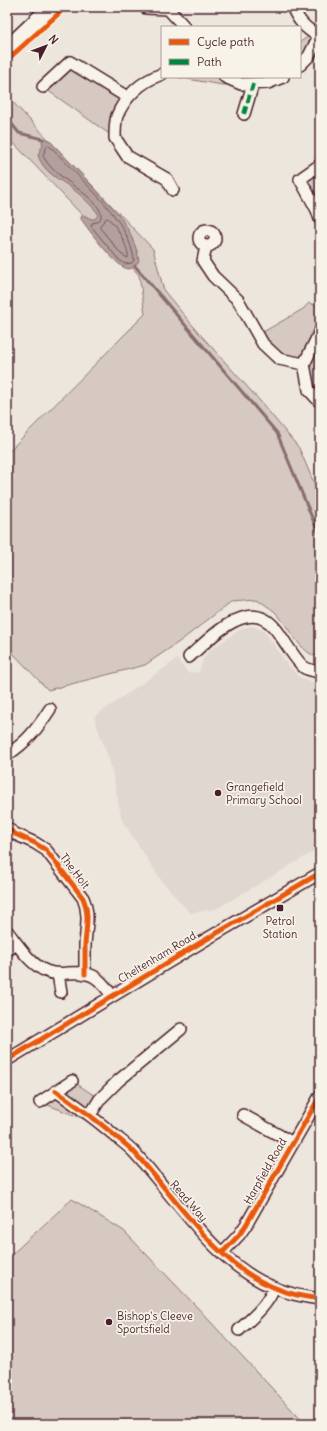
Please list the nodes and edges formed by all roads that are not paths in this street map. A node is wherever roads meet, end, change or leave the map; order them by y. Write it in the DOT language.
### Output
graph roads {
  1 [pos="50,7"];
  2 [pos="292,7"];
  3 [pos="146,8"];
  4 [pos="183,26"];
  5 [pos="319,35"];
  6 [pos="7,48"];
  7 [pos="301,64"];
  8 [pos="161,74"];
  9 [pos="228,78"];
  10 [pos="280,78"];
  11 [pos="253,84"];
  12 [pos="43,87"];
  13 [pos="127,97"];
  14 [pos="244,114"];
  15 [pos="320,165"];
  16 [pos="173,190"];
  17 [pos="320,219"];
  18 [pos="206,246"];
  19 [pos="320,332"];
  20 [pos="304,364"];
  21 [pos="320,402"];
  22 [pos="189,657"];
  23 [pos="320,673"];
  24 [pos="50,709"];
  25 [pos="7,755"];
  26 [pos="7,828"];
  27 [pos="320,873"];
  28 [pos="7,932"];
  29 [pos="16,943"];
  30 [pos="7,950"];
  31 [pos="58,974"];
  32 [pos="85,974"];
  33 [pos="61,992"];
  34 [pos="112,996"];
  35 [pos="181,1029"];
  36 [pos="7,1060"];
  37 [pos="72,1081"];
  38 [pos="56,1091"];
  39 [pos="320,1096"];
  40 [pos="40,1102"];
  41 [pos="90,1115"];
  42 [pos="243,1115"];
  43 [pos="293,1143"];
  44 [pos="222,1253"];
  45 [pos="274,1288"];
  46 [pos="320,1299"];
  47 [pos="239,1330"];
  1 -- 6 [label="main road"];
  2 -- 5 [label="street"];
  3 -- 4 [label="street"];
  5 -- 7 [label="street"];
  8 -- 13 [label="street"];
  9 -- 11 [label="street"];
  10 -- 11 [label="street"];
  11 -- 14 [label="street"];
  12 -- 13 [label="street"];
  13 -- 16 [label="street"];
  15 -- 17 [label="street"];
  18 -- 20 [label="street"];
  19 -- 20 [label="street"];
  20 -- 21 [label="street"];
  22 -- 23 [label="street"];
  24 -- 25 [label="street"];
  26 -- 32 [label="street, The Holt"];
  27 -- 34 [label="street, Cheltenham Road"];
  28 -- 29 [label="street"];
  29 -- 30 [label="street"];
  29 -- 31 [label="street"];
  31 -- 32 [label="street"];
  31 -- 33 [label="street"];
  32 -- 34 [label="street"];
  34 -- 36 [label="street, Cheltenham Road"];
  35 -- 41 [label="street"];
  37 -- 38 [label="street"];
  38 -- 40 [label="street"];
  38 -- 41 [label="street, Read Way"];
  39 -- 43 [label="street, Harpfield Road"];
  41 -- 44 [label="street, Read Way"];
  42 -- 43 [label="street"];
  43 -- 44 [label="street, Harpfield Road"];
  44 -- 45 [label="street, Read Way"];
  45 -- 46 [label="street, Read Way"];
  45 -- 47 [label="street"];
}
